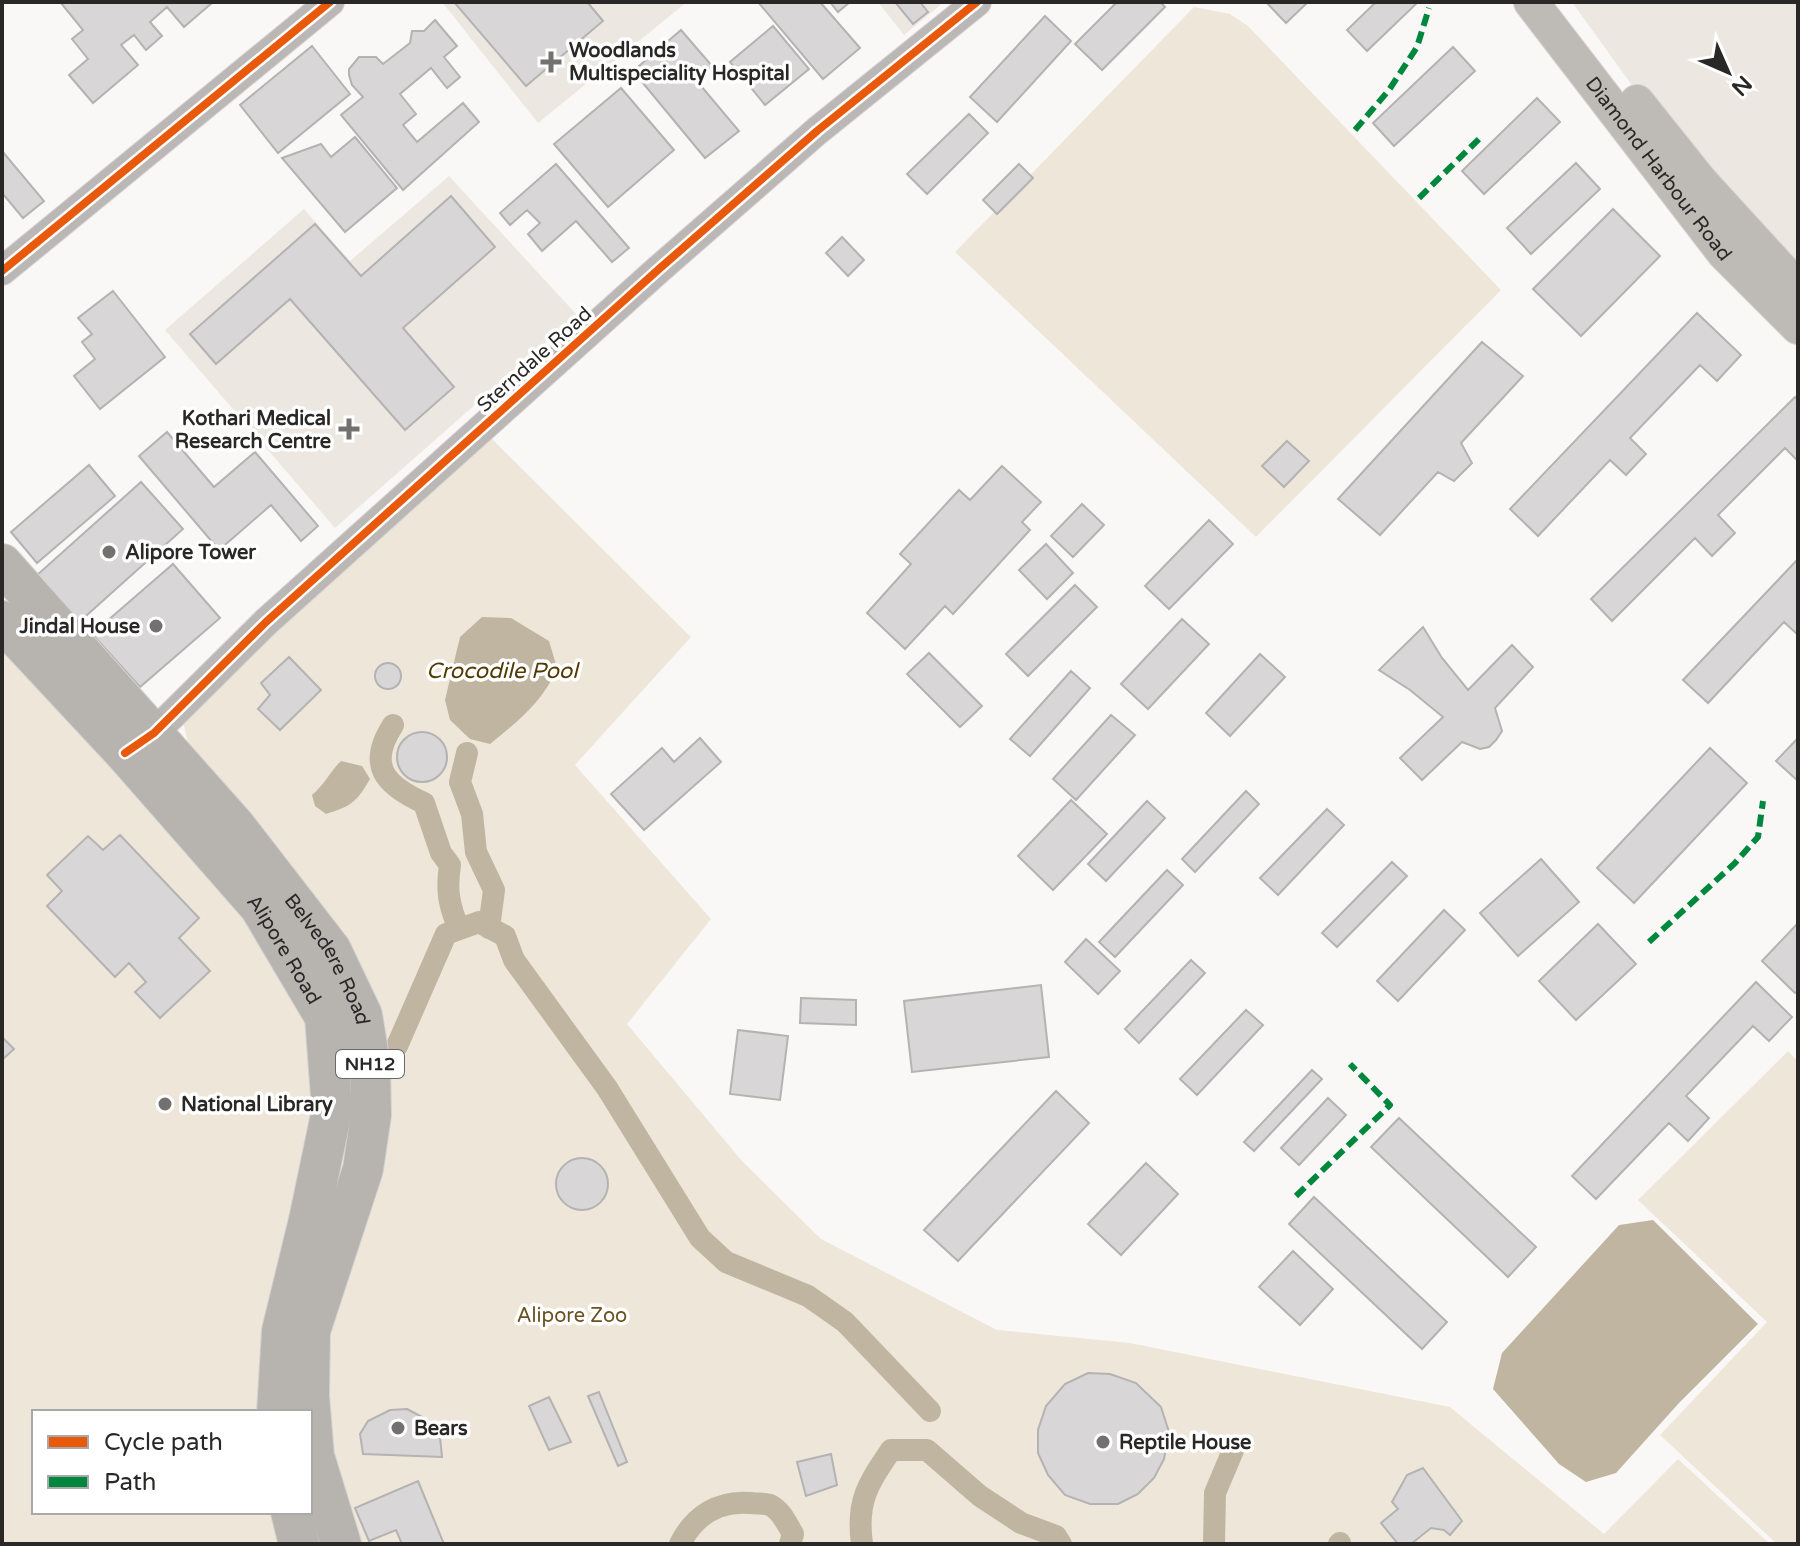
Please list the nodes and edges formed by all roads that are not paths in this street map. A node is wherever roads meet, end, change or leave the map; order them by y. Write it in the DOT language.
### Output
graph roads {
  1 [pos="330,2"];
  2 [pos="977,2"];
  3 [pos="1531,2"];
  4 [pos="1556,2"];
  5 [pos="2,271"];
  6 [pos="1798,288"];
  7 [pos="1798,327"];
  8 [pos="2,564"];
  9 [pos="2,621"];
  10 [pos="140,743"];
  11 [pos="277,1410"];
  12 [pos="310,1410"];
  13 [pos="312,1432"];
  14 [pos="292,1514"];
  15 [pos="299,1544"];
  16 [pos="341,1544"];
  1 -- 5 [label="street"];
  2 -- 10 [label="street, Sterndale Road"];
  3 -- 7 [label="main road, Diamond Harbour Road"];
  4 -- 6 [label="main road, Diamond Harbour Road"];
  8 -- 10 [label="highway, Belvedere Road / NH12"];
  9 -- 10 [label="highway, Alipore Road / NH12"];
  10 -- 11 [label="highway, Alipore Road / NH12"];
  10 -- 12 [label="highway, Belvedere Road / NH12"];
  13 -- 16 [label="highway, Belvedere Road / NH12"];
  14 -- 15 [label="highway"];
}
